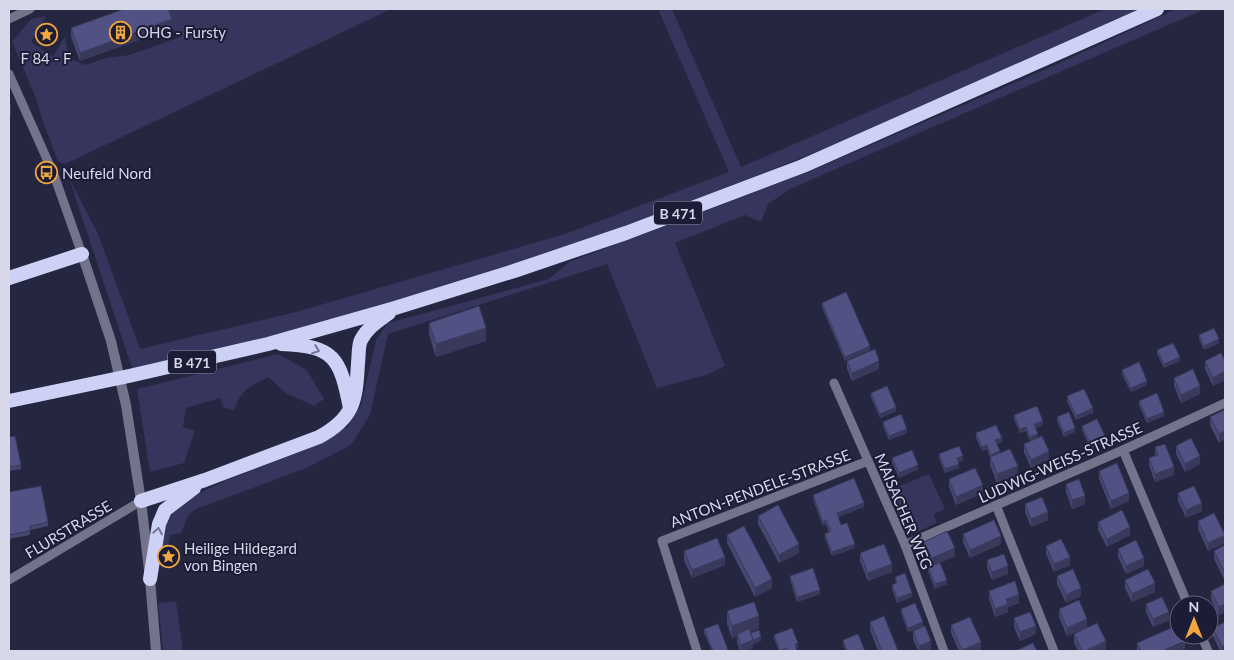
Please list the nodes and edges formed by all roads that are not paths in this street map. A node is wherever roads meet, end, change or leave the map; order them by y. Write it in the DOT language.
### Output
graph roads {
  1 [pos="30,9"];
  2 [pos="1157,9"];
  3 [pos="9,19"];
  4 [pos="9,74"];
  5 [pos="82,254"];
  6 [pos="9,278"];
  7 [pos="395,308"];
  8 [pos="268,344"];
  9 [pos="834,383"];
  10 [pos="9,401"];
  11 [pos="1225,403"];
  12 [pos="350,408"];
  13 [pos="1123,450"];
  14 [pos="868,461"];
  15 [pos="204,480"];
  16 [pos="141,501"];
  17 [pos="996,505"];
  18 [pos="905,545"];
  19 [pos="9,580"];
  20 [pos="150,580"];
  21 [pos="1184,595"];
  22 [pos="156,651"];
  23 [pos="697,651"];
  24 [pos="944,651"];
  25 [pos="1054,651"];
  1 -- 3 [label="street"];
  2 -- 7 [label="highway, B 471"];
  4 -- 5 [label="street"];
  5 -- 6 [label="highway"];
  5 -- 16 [label="street"];
  7 -- 8 [label="highway, B 471"];
  7 -- 12 [label="highway"];
  8 -- 10 [label="highway, B 471"];
  8 -- 12 [label="highway, one-way"];
  9 -- 14 [label="street, MAISACHER WEG"];
  11 -- 13 [label="street, LUDWIG-WEISS-STRASSE"];
  12 -- 15 [label="highway"];
  13 -- 17 [label="street, LUDWIG-WEISS-STRASSE"];
  13 -- 21 [label="street"];
  14 -- 18 [label="street, MAISACHER WEG"];
  14 -- 23 [label="street, ANTON-PENDELE-STRASSE"];
  15 -- 16 [label="highway"];
  20 -- 15 [label="highway, one-way"];
  16 -- 19 [label="street, FLURSTRASSE"];
  16 -- 20 [label="street"];
  17 -- 18 [label="street, LUDWIG-WEISS-STRASSE"];
  17 -- 25 [label="street"];
  18 -- 24 [label="street, MAISACHER WEG"];
  20 -- 22 [label="street"];
}
